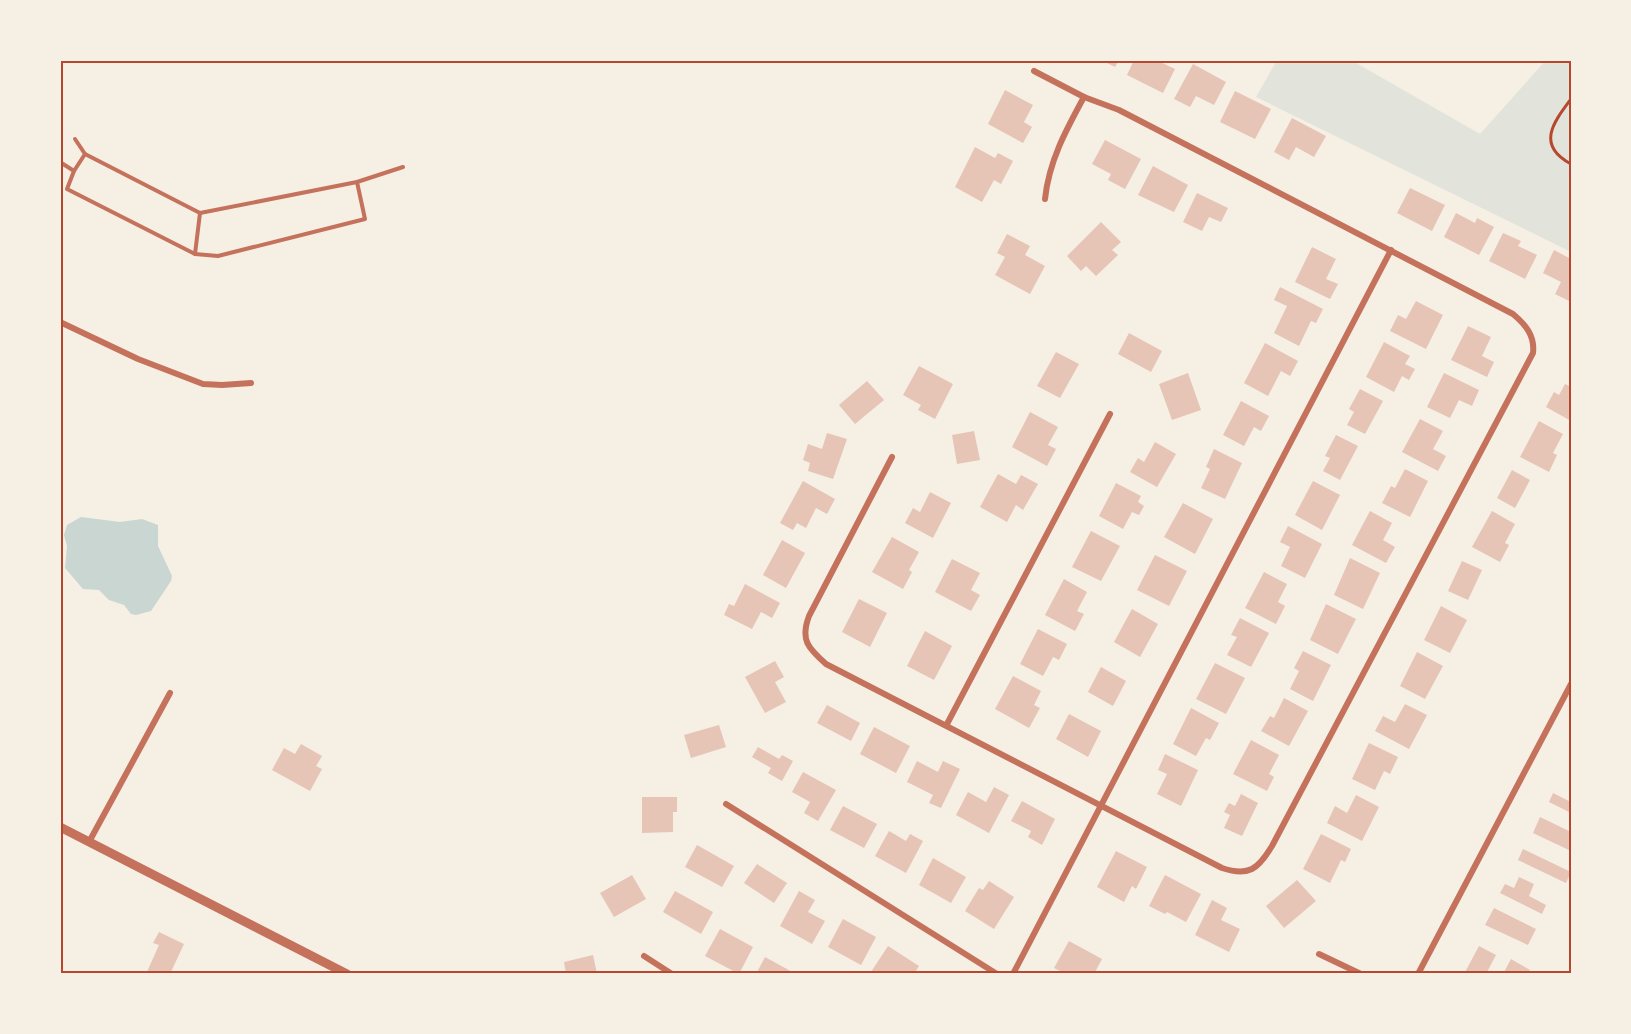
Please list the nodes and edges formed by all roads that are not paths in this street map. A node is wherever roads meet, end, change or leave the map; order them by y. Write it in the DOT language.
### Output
graph roads {
  1 [pos="1034,71"];
  2 [pos="1084,98"];
  3 [pos="75,139"];
  4 [pos="85,154"];
  5 [pos="60,162"];
  6 [pos="403,168"];
  7 [pos="74,171"];
  8 [pos="357,182"];
  9 [pos="1045,199"];
  10 [pos="200,213"];
  11 [pos="1391,250"];
  12 [pos="195,254"];
  13 [pos="60,322"];
  14 [pos="251,383"];
  15 [pos="1110,414"];
  16 [pos="892,457"];
  17 [pos="1571,684"];
  18 [pos="170,693"];
  19 [pos="947,724"];
  20 [pos="726,804"];
  21 [pos="1101,804"];
  22 [pos="60,827"];
  23 [pos="89,842"];
  24 [pos="1318,954"];
  25 [pos="644,956"];
  26 [pos="347,974"];
  27 [pos="672,974"];
  28 [pos="997,974"];
  29 [pos="1013,974"];
  30 [pos="1361,974"];
  31 [pos="1418,974"];
  1 -- 2 [label="street"];
  2 -- 9 [label="street"];
  2 -- 11 [label="street"];
  3 -- 4 [label="lane"];
  4 -- 7 [label="lane"];
  4 -- 10 [label="lane"];
  5 -- 7 [label="lane"];
  6 -- 8 [label="lane"];
  7 -- 12 [label="lane"];
  8 -- 10 [label="lane"];
  8 -- 12 [label="lane"];
  10 -- 12 [label="lane"];
  11 -- 21 [label="street"];
  11 -- 21 [label="street"];
  13 -- 14 [label="street"];
  15 -- 19 [label="street"];
  16 -- 19 [label="street"];
  17 -- 31 [label="street"];
  18 -- 23 [label="street"];
  19 -- 21 [label="street"];
  20 -- 28 [label="street"];
  21 -- 29 [label="street"];
  22 -- 23 [label="street"];
  23 -- 26 [label="street"];
  24 -- 30 [label="street"];
  25 -- 27 [label="street"];
}
